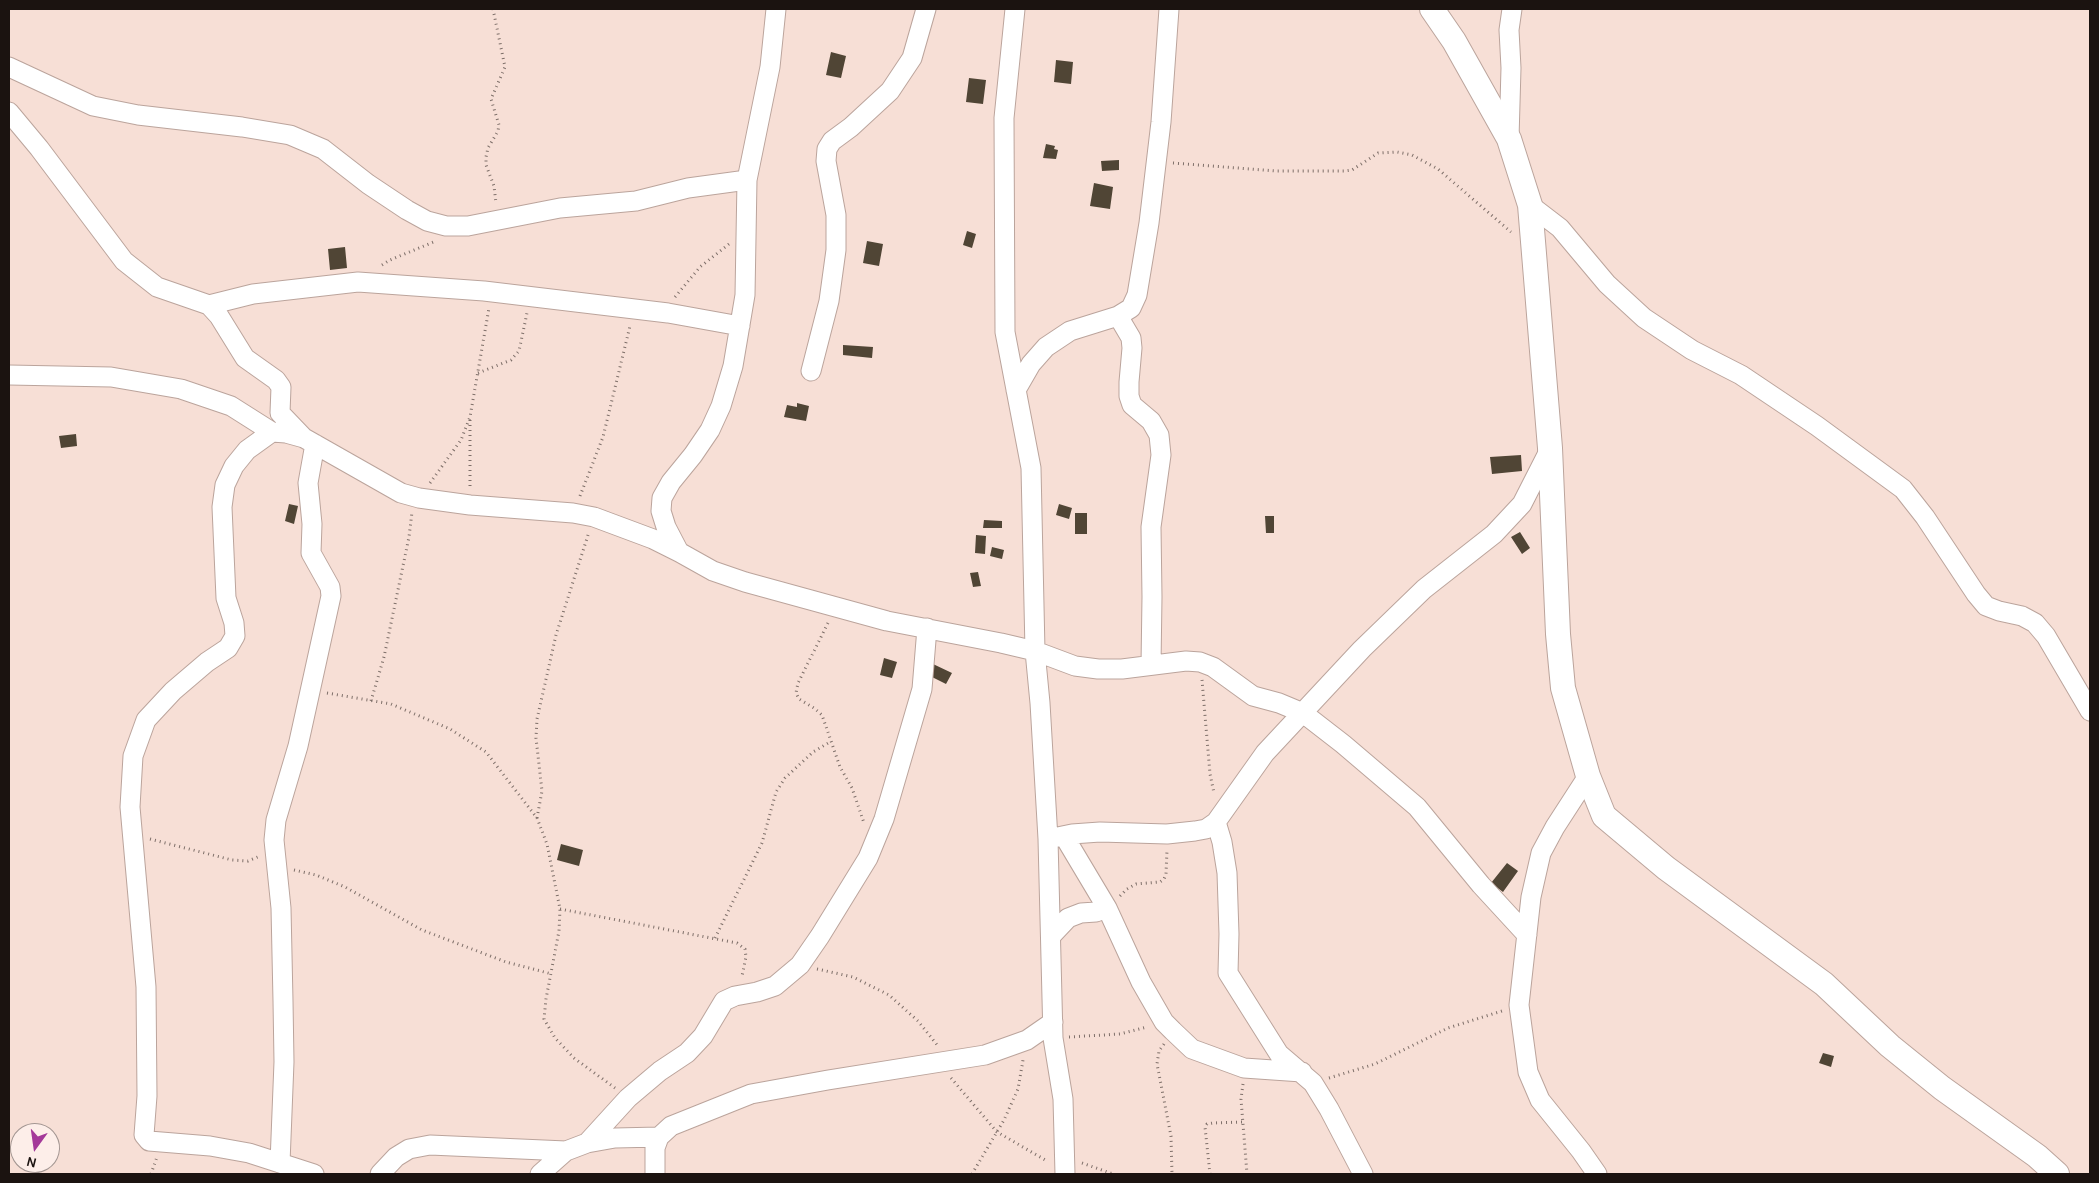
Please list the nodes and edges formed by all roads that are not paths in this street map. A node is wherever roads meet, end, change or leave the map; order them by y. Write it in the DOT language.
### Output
graph roads {
  1 [pos="776,9"];
  2 [pos="926,9"];
  3 [pos="1015,9"];
  4 [pos="1169,9"];
  5 [pos="1432,9"];
  6 [pos="1512,9"];
  7 [pos="9,67"];
  8 [pos="9,112"];
  9 [pos="1509,139"];
  10 [pos="747,180"];
  11 [pos="1530,205"];
  12 [pos="208,305"];
  13 [pos="1118,316"];
  14 [pos="740,326"];
  15 [pos="811,371"];
  16 [pos="9,375"];
  17 [pos="1016,390"];
  18 [pos="272,432"];
  19 [pos="310,441"];
  20 [pos="1550,448"];
  21 [pos="679,552"];
  22 [pos="927,628"];
  23 [pos="1035,651"];
  24 [pos="1151,665"];
  25 [pos="2090,711"];
  26 [pos="1303,713"];
  27 [pos="1588,776"];
  28 [pos="1218,819"];
  29 [pos="1056,837"];
  30 [pos="1106,905"];
  31 [pos="1527,935"];
  32 [pos="1051,936"];
  33 [pos="1053,1030"];
  34 [pos="1307,1078"];
  35 [pos="659,1136"];
  36 [pos="587,1143"];
  37 [pos="566,1151"];
  38 [pos="280,1163"];
  39 [pos="1065,1168"];
  40 [pos="314,1174"];
  41 [pos="380,1174"];
  42 [pos="540,1174"];
  43 [pos="655,1174"];
  44 [pos="1363,1174"];
  45 [pos="1597,1174"];
  46 [pos="2057,1174"];
  1 -- 10 [label="street"];
  2 -- 15 [label="street"];
  3 -- 17 [label="street"];
  4 -- 13 [label="street"];
  5 -- 9 [label="street"];
  6 -- 9 [label="street"];
  7 -- 10 [label="street"];
  8 -- 12 [label="street"];
  9 -- 11 [label="street"];
  10 -- 14 [label="street"];
  11 -- 20 [label="street"];
  11 -- 25 [label="street"];
  12 -- 14 [label="street"];
  12 -- 19 [label="street"];
  13 -- 17 [label="street"];
  13 -- 24 [label="street"];
  14 -- 21 [label="street"];
  16 -- 18 [label="street"];
  17 -- 23 [label="street"];
  18 -- 19 [label="street"];
  18 -- 38 [label="street"];
  19 -- 21 [label="street"];
  19 -- 38 [label="street"];
  20 -- 26 [label="street"];
  20 -- 27 [label="street"];
  21 -- 22 [label="street"];
  22 -- 23 [label="street"];
  22 -- 36 [label="street"];
  23 -- 24 [label="street"];
  23 -- 29 [label="street"];
  24 -- 26 [label="street"];
  26 -- 28 [label="street"];
  26 -- 31 [label="street"];
  27 -- 31 [label="street"];
  27 -- 46 [label="street"];
  28 -- 29 [label="street"];
  28 -- 34 [label="street"];
  29 -- 30 [label="street"];
  29 -- 32 [label="street"];
  30 -- 32 [label="street"];
  30 -- 34 [label="street"];
  31 -- 45 [label="street"];
  32 -- 33 [label="street"];
  33 -- 35 [label="street"];
  33 -- 39 [label="street"];
  34 -- 44 [label="street"];
  35 -- 36 [label="street"];
  35 -- 43 [label="street"];
  36 -- 37 [label="street"];
  37 -- 41 [label="street"];
  37 -- 42 [label="street"];
  38 -- 40 [label="street"];
}
